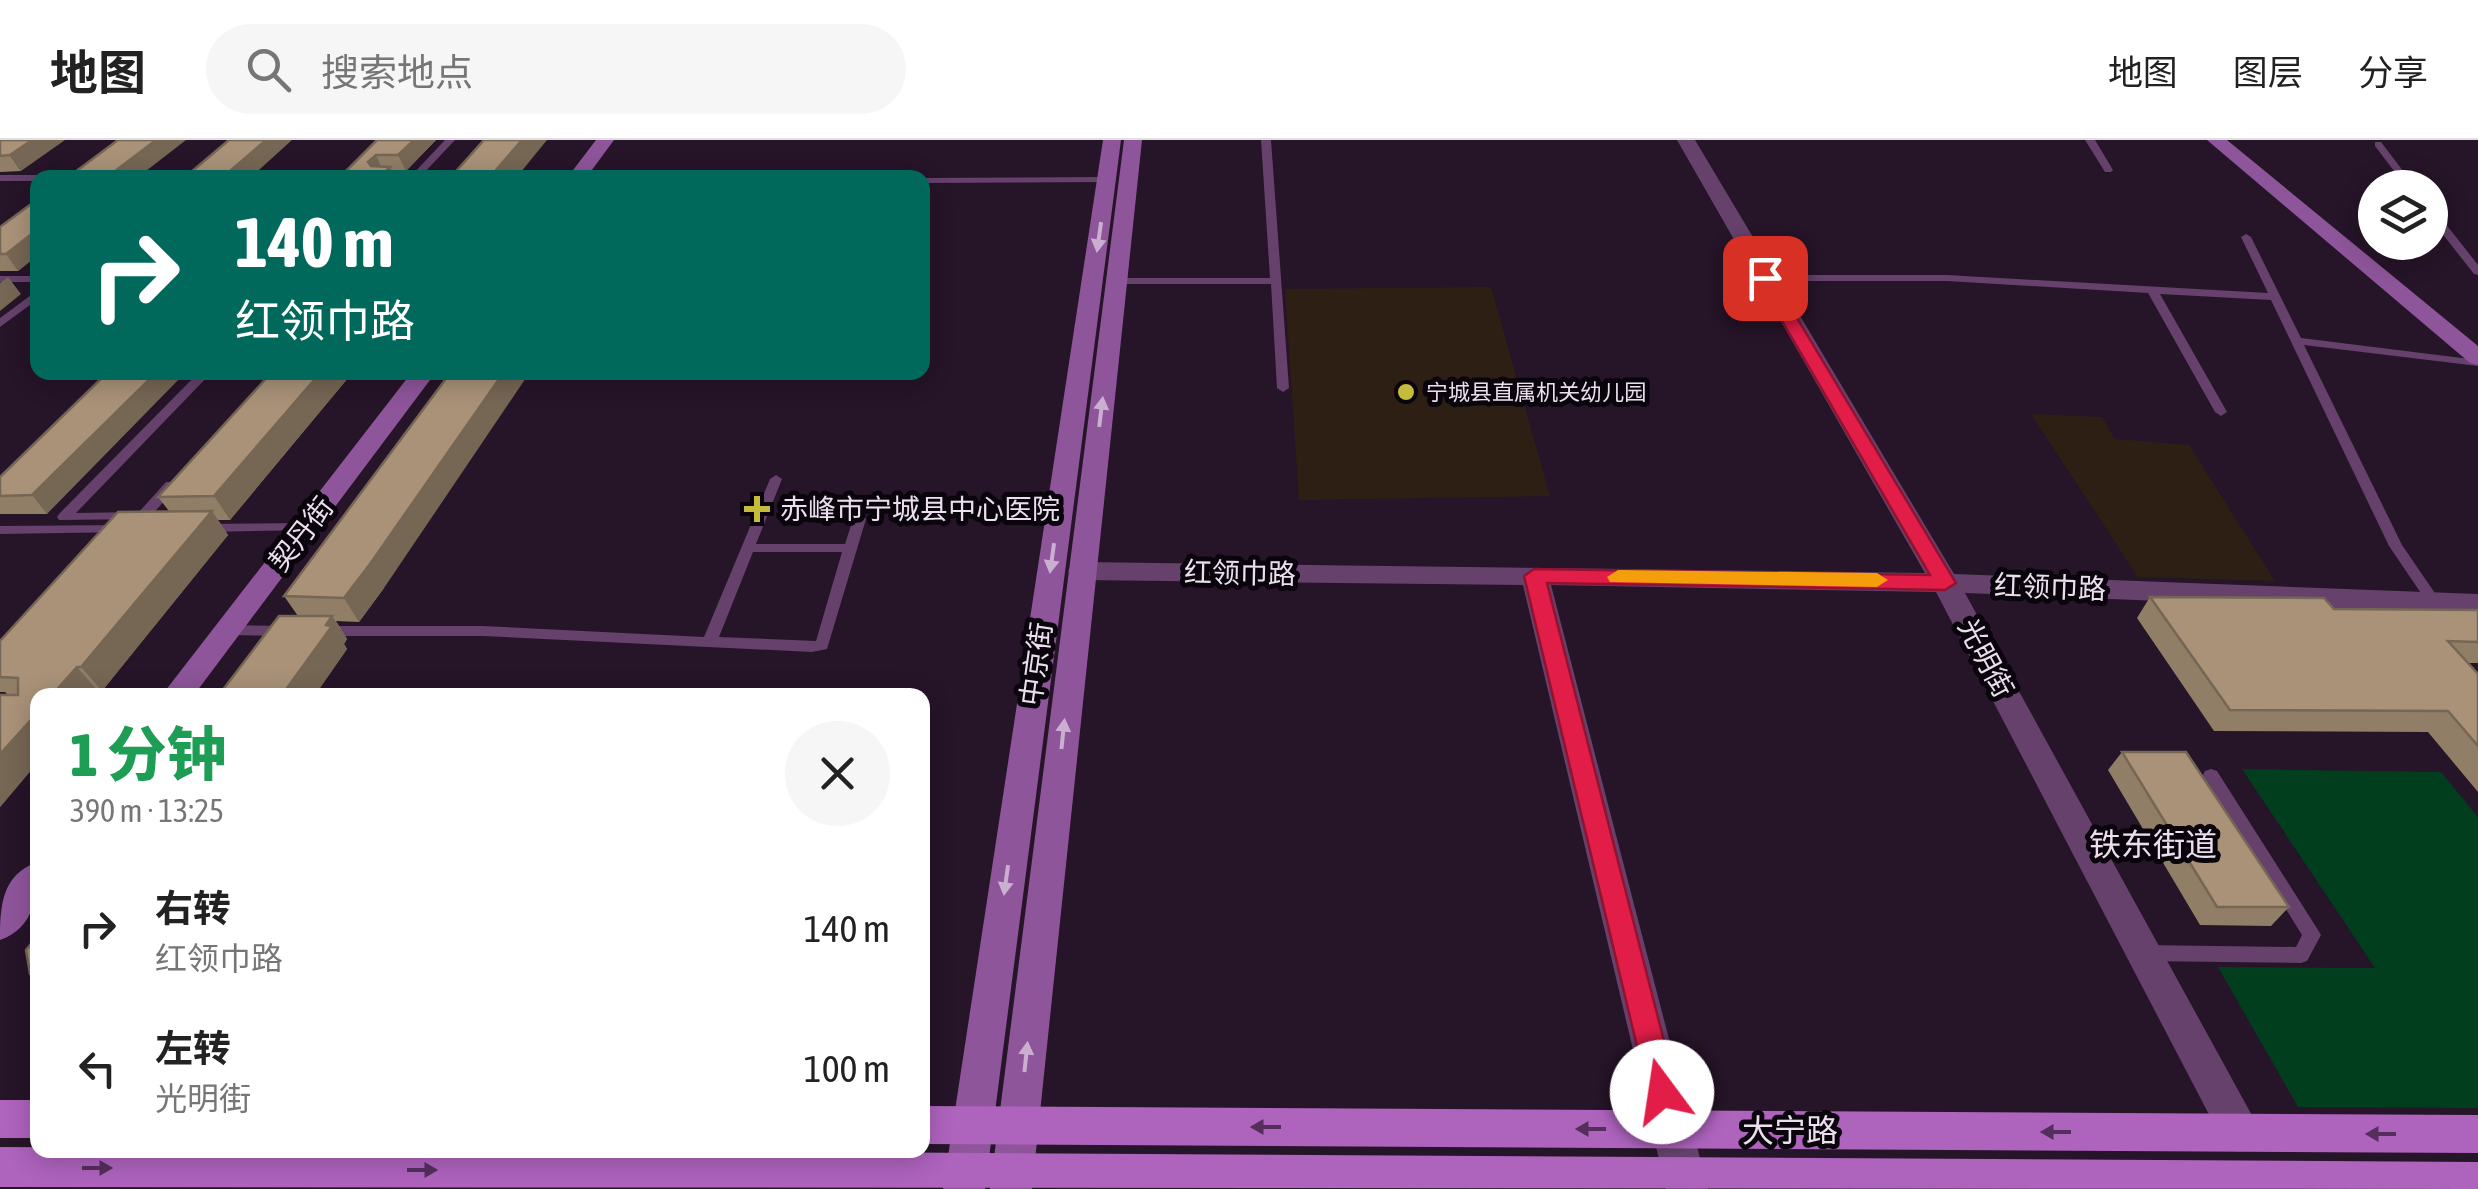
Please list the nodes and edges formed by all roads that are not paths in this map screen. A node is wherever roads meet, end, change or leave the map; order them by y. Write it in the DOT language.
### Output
graph roads {
  1 [pos="450,140"];
  2 [pos="605,140"];
  3 [pos="1112,140"];
  4 [pos="1133,140"];
  5 [pos="1266,140"];
  6 [pos="1686,140"];
  7 [pos="2090,140"];
  8 [pos="2216,140"];
  9 [pos="2378,144"];
  10 [pos="423,170"];
  11 [pos="582,170"];
  12 [pos="2108,170"];
  13 [pos="2398,170"];
  14 [pos="0,178"];
  15 [pos="22,178"];
  16 [pos="30,178"];
  17 [pos="1106,179"];
  18 [pos="930,180"];
  19 [pos="0,194"];
  20 [pos="2448,234"];
  21 [pos="2246,237"];
  22 [pos="2478,272"];
  23 [pos="1765,278"];
  24 [pos="0,279"];
  25 [pos="30,280"];
  26 [pos="1276,281"];
  27 [pos="1117,282"];
  28 [pos="2151,288"];
  29 [pos="2275,297"];
  30 [pos="30,300"];
  31 [pos="0,324"];
  32 [pos="2298,341"];
  33 [pos="2478,361"];
  34 [pos="198,380"];
  35 [pos="420,380"];
  36 [pos="1283,388"];
  37 [pos="2222,412"];
  38 [pos="182,473"];
  39 [pos="776,479"];
  40 [pos="859,519"];
  41 [pos="306,527"];
  42 [pos="153,528"];
  43 [pos="192,528"];
  44 [pos="0,530"];
  45 [pos="748,548"];
  46 [pos="850,548"];
  47 [pos="1082,572"];
  48 [pos="1534,576"];
  49 [pos="1945,583"];
  50 [pos="2434,602"];
  51 [pos="2478,604"];
  52 [pos="227,630"];
  53 [pos="710,642"];
  54 [pos="182,688"];
  55 [pos="2212,775"];
  56 [pos="30,887"];
  57 [pos="0,926"];
  58 [pos="2144,954"];
  59 [pos="0,1119"];
  60 [pos="30,1119"];
  61 [pos="930,1125"];
  62 [pos="972,1125"];
  63 [pos="1018,1126"];
  64 [pos="1672,1130"];
  65 [pos="2240,1133"];
  66 [pos="2478,1134"];
  67 [pos="0,1167"];
  68 [pos="965,1181"];
  69 [pos="1012,1181"];
  70 [pos="1348,1182"];
  71 [pos="2478,1182"];
  72 [pos="1685,1183"];
  1 -- 10 [label="lane"];
  2 -- 11 [label="main road"];
  3 -- 17 [label="main road, 中京街"];
  4 -- 27 [label="main road, 中京街"];
  5 -- 26 [label="lane"];
  6 -- 23 [label="street, 光明街"];
  7 -- 12 [label="lane"];
  8 -- 33 [label="main road"];
  9 -- 13 [label="lane"];
  14 -- 15 [label="lane"];
  15 -- 16 [label="lane"];
  15 -- 19 [label="lane"];
  17 -- 18 [label="lane"];
  17 -- 62 [label="main road, 中京街, one-way"];
  20 -- 22 [label="lane"];
  21 -- 29 [label="lane"];
  23 -- 28 [label="lane"];
  23 -- 49 [label="street, 光明街"];
  24 -- 25 [label="lane"];
  26 -- 27 [label="lane"];
  26 -- 36 [label="lane"];
  47 -- 27 [label="main road, 中京街, one-way"];
  28 -- 29 [label="lane"];
  28 -- 37 [label="lane"];
  29 -- 32 [label="lane"];
  30 -- 31 [label="lane"];
  32 -- 33 [label="lane"];
  32 -- 50 [label="lane"];
  34 -- 38 [label="lane"];
  35 -- 41 [label="main road, 契丹街"];
  39 -- 45 [label="lane"];
  40 -- 46 [label="lane"];
  41 -- 43 [label="lane"];
  41 -- 52 [label="main road, 契丹街"];
  42 -- 44 [label="lane"];
  45 -- 46 [label="lane"];
  45 -- 53 [label="lane"];
  46 -- 53 [label="lane"];
  47 -- 48 [label="street, 红领巾路"];
  63 -- 47 [label="main road, 中京街, one-way"];
  48 -- 49 [label="street, 红领巾路"];
  48 -- 64 [label="street"];
  49 -- 50 [label="street, 红领巾路"];
  49 -- 58 [label="street, 光明街"];
  50 -- 51 [label="street, 红领巾路"];
  52 -- 53 [label="lane"];
  52 -- 54 [label="main road, 契丹街"];
  55 -- 58 [label="lane"];
  56 -- 57 [label="main road"];
  58 -- 65 [label="street, 光明街"];
  59 -- 60 [label="main road"];
  61 -- 62 [label="main road, 大宁路"];
  62 -- 63 [label="main road, 大宁路"];
  62 -- 68 [label="main road, 中京街"];
  64 -- 63 [label="main road, 大宁路, one-way"];
  63 -- 69 [label="main road, 中京街"];
  65 -- 64 [label="main road, 大宁路, one-way"];
  64 -- 72 [label="street"];
  66 -- 65 [label="main road, 大宁路, one-way"];
  67 -- 68 [label="main road, 大宁路, one-way"];
  68 -- 69 [label="main road, 大宁路"];
  69 -- 70 [label="main road, 大宁路"];
  70 -- 72 [label="main road, 大宁路"];
  71 -- 72 [label="main road, 大宁路"];
}
